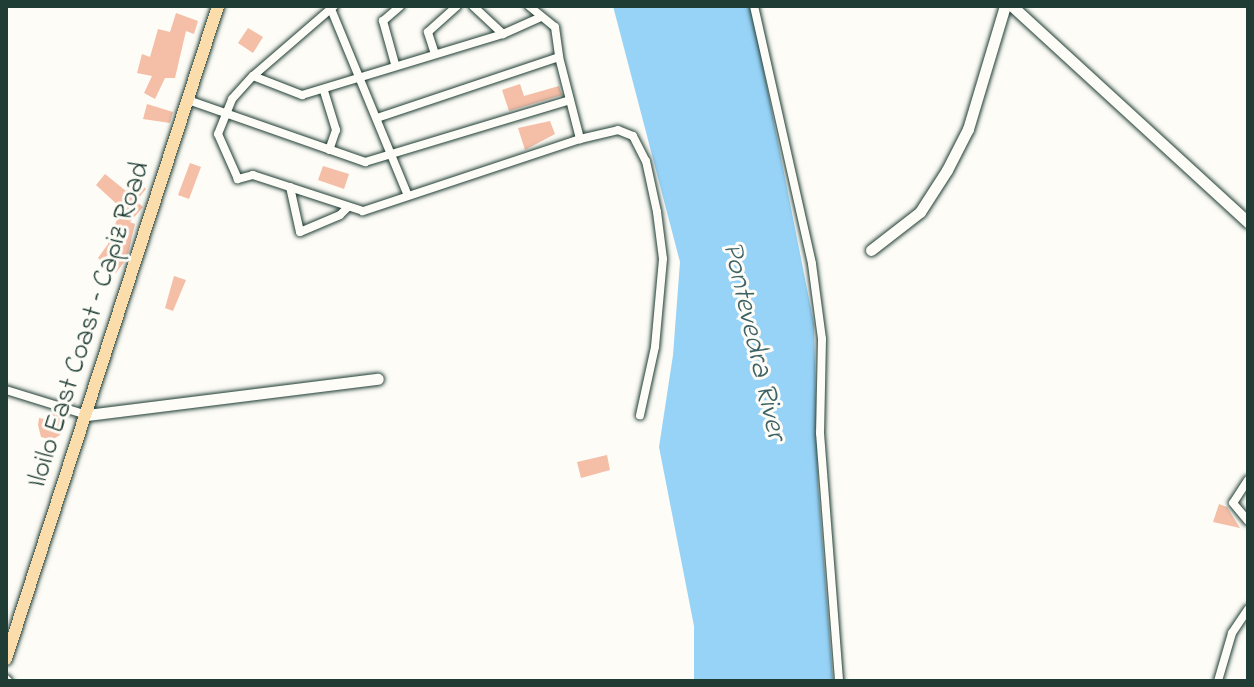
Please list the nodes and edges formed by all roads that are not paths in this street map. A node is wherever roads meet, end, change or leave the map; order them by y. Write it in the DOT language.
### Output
graph roads {
  1 [pos="218,6"];
  2 [pos="400,6"];
  3 [pos="457,6"];
  4 [pos="473,6"];
  5 [pos="529,6"];
  6 [pos="754,6"];
  7 [pos="1005,6"];
  8 [pos="1012,6"];
  9 [pos="332,7"];
  10 [pos="541,17"];
  11 [pos="503,34"];
  12 [pos="434,51"];
  13 [pos="559,57"];
  14 [pos="395,64"];
  15 [pos="253,76"];
  16 [pos="359,76"];
  17 [pos="324,91"];
  18 [pos="188,100"];
  19 [pos="570,100"];
  20 [pos="226,113"];
  21 [pos="377,118"];
  22 [pos="580,139"];
  23 [pos="329,150"];
  24 [pos="391,154"];
  25 [pos="290,187"];
  26 [pos="407,193"];
  27 [pos="348,207"];
  28 [pos="1248,222"];
  29 [pos="871,250"];
  30 [pos="378,379"];
  31 [pos="6,390"];
  32 [pos="87,415"];
  33 [pos="640,415"];
  34 [pos="1248,480"];
  35 [pos="1248,521"];
  36 [pos="1248,609"];
  37 [pos="6,659"];
  38 [pos="839,681"];
  39 [pos="1219,681"];
  1 -- 18 [label="main road, Iloilo East Coast – Capiz Road"];
  2 -- 14 [label="street"];
  3 -- 12 [label="street"];
  4 -- 11 [label="street"];
  5 -- 10 [label="street"];
  6 -- 38 [label="street"];
  7 -- 29 [label="main road"];
  8 -- 28 [label="main road"];
  9 -- 15 [label="street"];
  9 -- 16 [label="street"];
  10 -- 11 [label="street"];
  10 -- 13 [label="street"];
  11 -- 12 [label="street"];
  12 -- 14 [label="street"];
  13 -- 19 [label="street"];
  13 -- 21 [label="street"];
  14 -- 16 [label="street"];
  15 -- 17 [label="street"];
  15 -- 20 [label="street"];
  16 -- 17 [label="street"];
  16 -- 21 [label="street"];
  17 -- 23 [label="street"];
  18 -- 20 [label="street"];
  18 -- 32 [label="main road, Iloilo East Coast – Capiz Road"];
  19 -- 22 [label="street"];
  19 -- 24 [label="street"];
  20 -- 23 [label="street"];
  20 -- 25 [label="street"];
  21 -- 24 [label="street"];
  22 -- 26 [label="street"];
  22 -- 33 [label="street"];
  23 -- 24 [label="street"];
  24 -- 26 [label="street"];
  25 -- 27 [label="street"];
  25 -- 27 [label="street"];
  26 -- 27 [label="street"];
  30 -- 32 [label="main road"];
  31 -- 32 [label="street"];
  32 -- 37 [label="main road, Iloilo East Coast – Capiz Road"];
  34 -- 35 [label="street"];
  36 -- 39 [label="street"];
}
